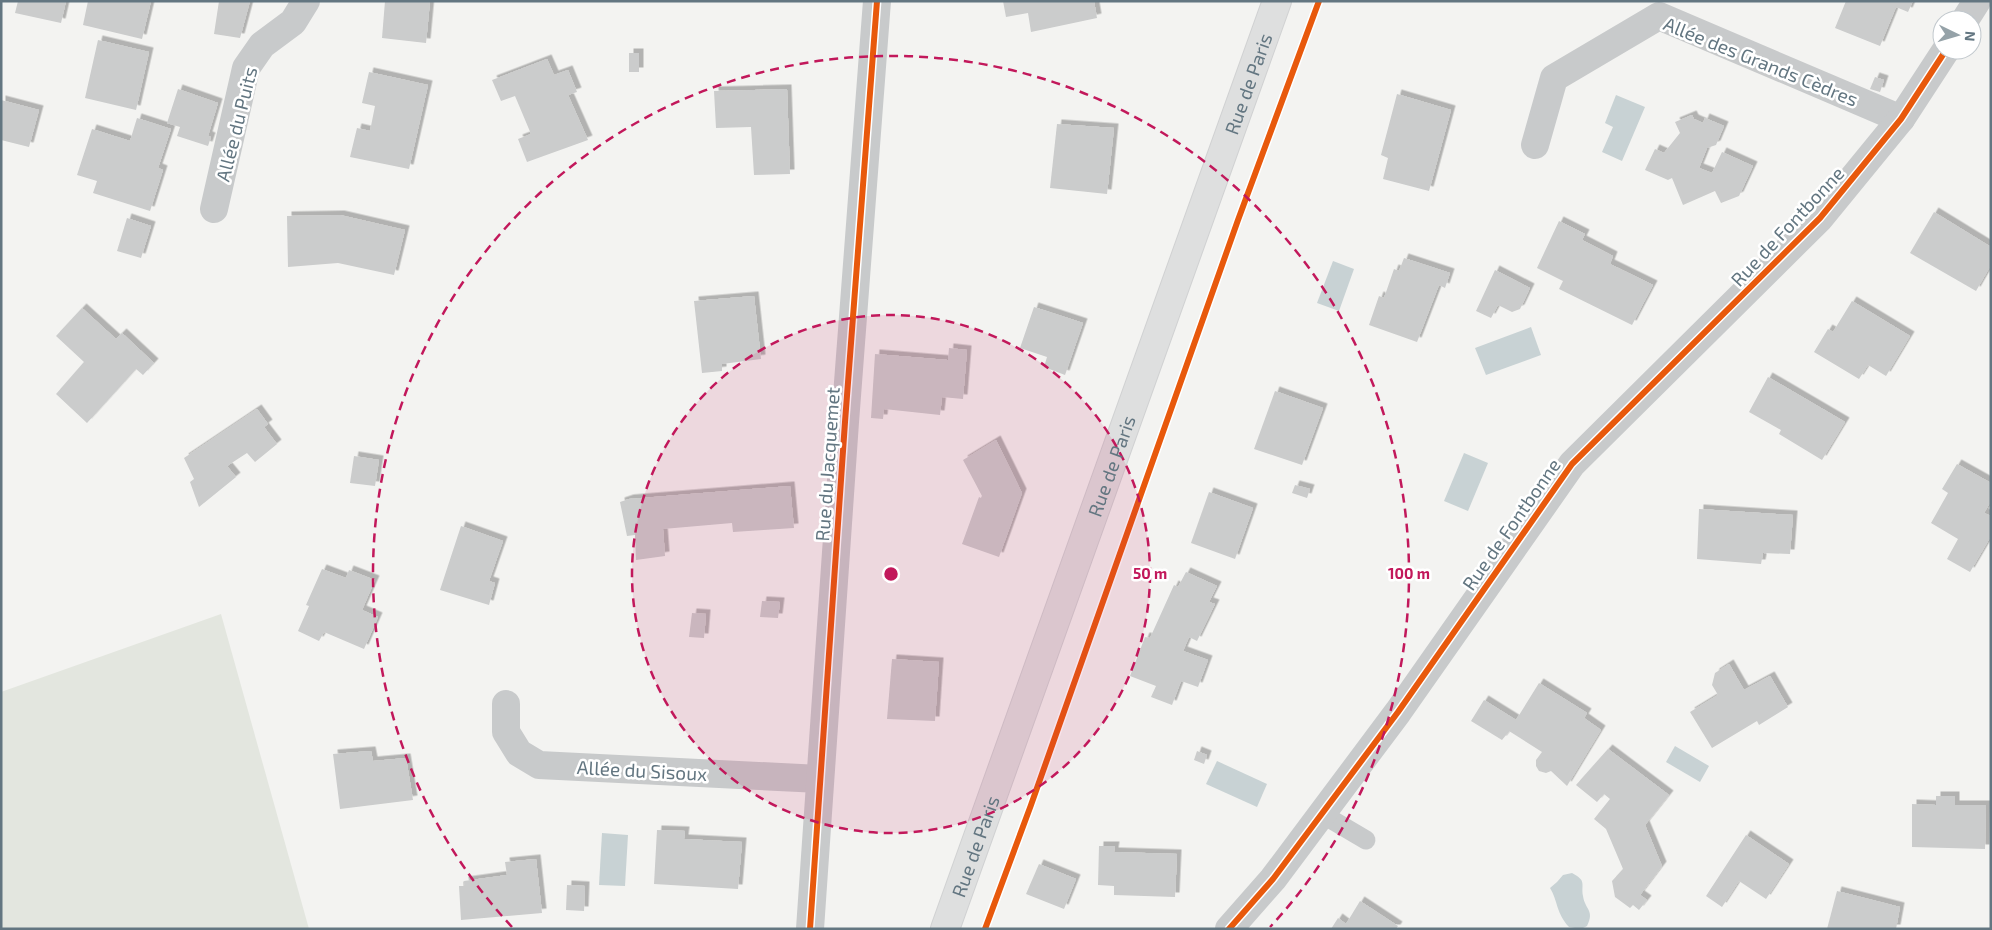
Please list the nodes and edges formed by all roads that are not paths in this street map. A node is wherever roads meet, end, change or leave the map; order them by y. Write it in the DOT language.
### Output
graph roads {
  1 [pos="306,1"];
  2 [pos="877,1"];
  3 [pos="1277,1"];
  4 [pos="1939,60"];
  5 [pos="1901,119"];
  6 [pos="1535,145"];
  7 [pos="214,209"];
  8 [pos="506,704"];
  9 [pos="820,779"];
  10 [pos="1322,814"];
  11 [pos="1366,840"];
  12 [pos="810,929"];
  13 [pos="945,929"];
  14 [pos="1229,929"];
  1 -- 7 [label="street, Allée du Puits"];
  2 -- 9 [label="street, Rue du Jacquemet"];
  3 -- 13 [label="main road, Rue de Paris"];
  4 -- 5 [label="street, Rue de Fontbonne"];
  5 -- 6 [label="street, Allée des Grands Cèdres"];
  5 -- 10 [label="street, Rue de Fontbonne"];
  8 -- 9 [label="street, Allée du Sisoux"];
  9 -- 12 [label="street, Rue du Jacquemet"];
  10 -- 11 [label="lane"];
  10 -- 14 [label="street, Rue de Fontbonne"];
}
